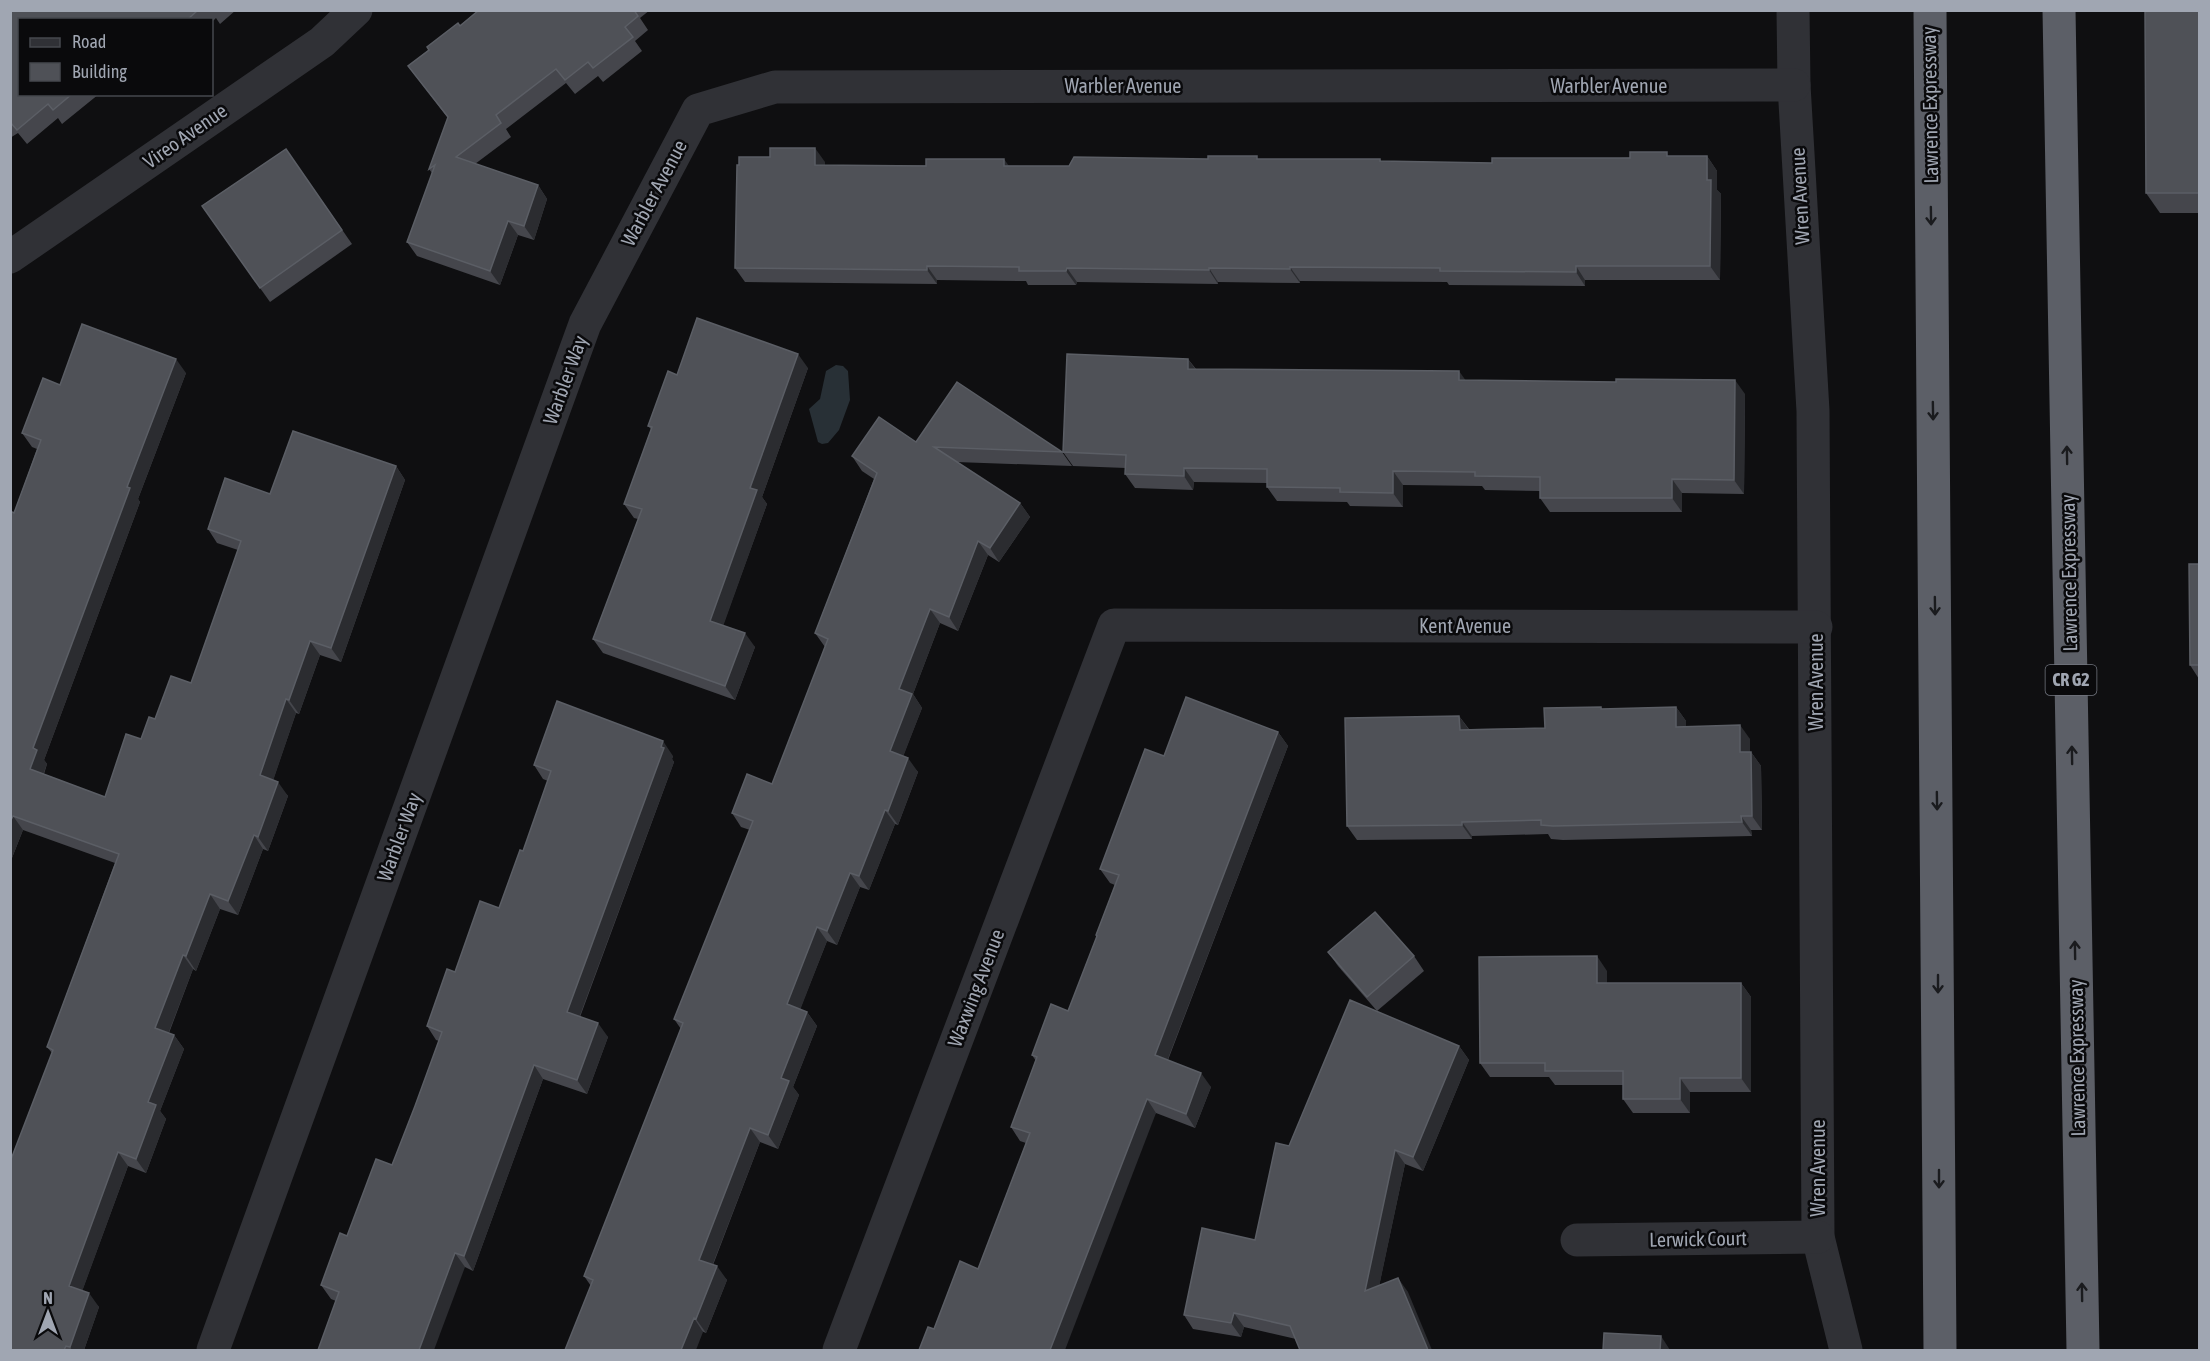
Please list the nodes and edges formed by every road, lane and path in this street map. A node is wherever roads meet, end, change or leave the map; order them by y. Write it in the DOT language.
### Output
graph roads {
  1 [pos="356,10"];
  2 [pos="1793,10"];
  3 [pos="1930,10"];
  4 [pos="2059,10"];
  5 [pos="1794,85"];
  6 [pos="10,257"];
  7 [pos="585,324"];
  8 [pos="1114,625"];
  9 [pos="1816,627"];
  10 [pos="1818,1238"];
  11 [pos="1577,1240"];
  12 [pos="213,1350"];
  13 [pos="839,1350"];
  14 [pos="1846,1350"];
  15 [pos="1940,1350"];
  16 [pos="2083,1350"];
  1 -- 6 [label="street, Vireo Avenue"];
  2 -- 5 [label="street, Wren Avenue"];
  3 -- 15 [label="highway, Lawrence Expressway, one-way"];
  16 -- 4 [label="highway, Lawrence Expressway / CR G2, one-way"];
  5 -- 7 [label="street, Warbler Avenue"];
  5 -- 9 [label="street, Wren Avenue"];
  7 -- 12 [label="street, Warbler Way"];
  8 -- 9 [label="street, Kent Avenue"];
  8 -- 13 [label="street, Waxwing Avenue"];
  9 -- 10 [label="street, Wren Avenue"];
  10 -- 11 [label="street, Lerwick Court"];
  10 -- 14 [label="street, Wren Avenue"];
}
